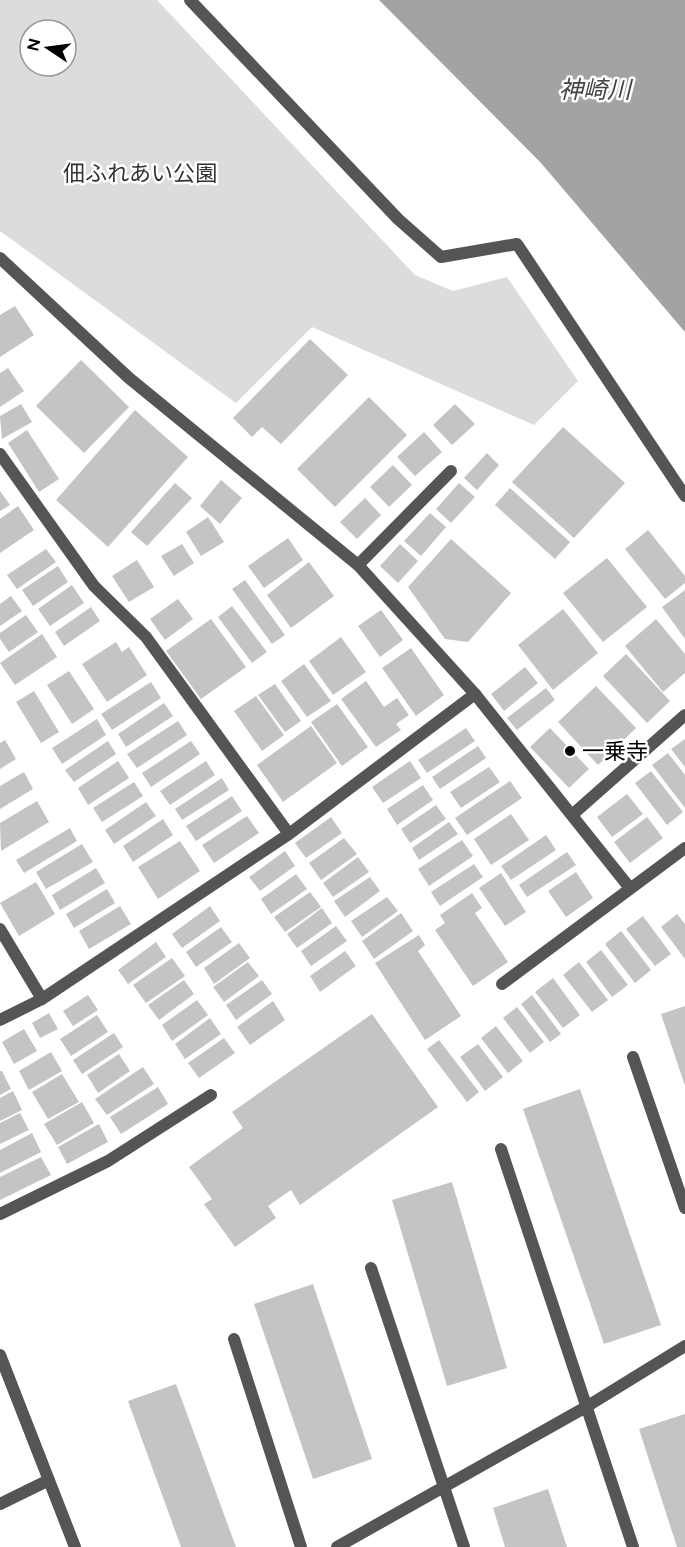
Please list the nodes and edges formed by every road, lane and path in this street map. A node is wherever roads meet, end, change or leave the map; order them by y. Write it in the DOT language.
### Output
graph roads {
  1 [pos="190,0"];
  2 [pos="0,258"];
  3 [pos="0,454"];
  4 [pos="451,471"];
  5 [pos="685,496"];
  6 [pos="357,565"];
  7 [pos="475,694"];
  8 [pos="685,715"];
  9 [pos="572,815"];
  10 [pos="289,834"];
  11 [pos="685,848"];
  12 [pos="629,887"];
  13 [pos="0,929"];
  14 [pos="502,984"];
  15 [pos="42,999"];
  16 [pos="0,1020"];
  17 [pos="633,1057"];
  18 [pos="211,1095"];
  19 [pos="501,1149"];
  20 [pos="685,1208"];
  21 [pos="0,1214"];
  22 [pos="371,1268"];
  23 [pos="234,1339"];
  24 [pos="685,1346"];
  25 [pos="0,1355"];
  26 [pos="586,1407"];
  27 [pos="49,1480"];
  28 [pos="444,1486"];
  29 [pos="0,1504"];
  30 [pos="75,1547"];
  31 [pos="301,1547"];
  32 [pos="337,1547"];
  33 [pos="464,1547"];
  34 [pos="633,1547"];
  1 -- 5 [label="street"];
  2 -- 6 [label="street"];
  3 -- 10 [label="street"];
  4 -- 6 [label="street"];
  6 -- 7 [label="street"];
  7 -- 9 [label="street"];
  7 -- 10 [label="street"];
  8 -- 9 [label="street"];
  9 -- 12 [label="street"];
  10 -- 15 [label="street"];
  11 -- 12 [label="street"];
  12 -- 14 [label="street"];
  13 -- 15 [label="street"];
  15 -- 16 [label="street"];
  17 -- 20 [label="street"];
  18 -- 21 [label="street"];
  19 -- 26 [label="street"];
  22 -- 28 [label="street"];
  23 -- 31 [label="street"];
  24 -- 26 [label="street"];
  25 -- 27 [label="street"];
  26 -- 28 [label="street"];
  26 -- 34 [label="street"];
  27 -- 29 [label="street"];
  27 -- 30 [label="street"];
  28 -- 32 [label="street"];
  28 -- 33 [label="street"];
}
